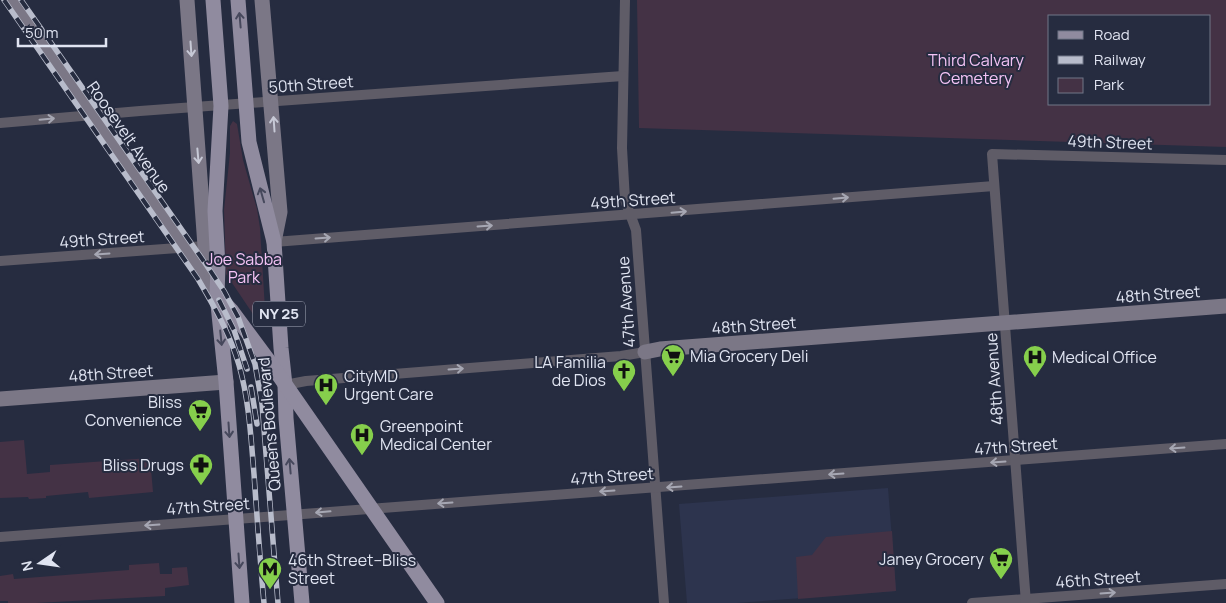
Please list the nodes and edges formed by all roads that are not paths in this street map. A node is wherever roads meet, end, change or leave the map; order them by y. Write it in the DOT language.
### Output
graph roads {
  1 [pos="11,0"];
  2 [pos="187,0"];
  3 [pos="213,0"];
  4 [pos="238,0"];
  5 [pos="262,0"];
  6 [pos="625,0"];
  7 [pos="623,76"];
  8 [pos="271,102"];
  9 [pos="246,104"];
  10 [pos="221,106"];
  11 [pos="195,107"];
  12 [pos="93,116"];
  13 [pos="0,123"];
  14 [pos="992,154"];
  15 [pos="1226,160"];
  16 [pos="994,186"];
  17 [pos="631,215"];
  18 [pos="274,242"];
  19 [pos="205,246"];
  20 [pos="187,248"];
  21 [pos="0,261"];
  22 [pos="217,295"];
  23 [pos="1226,306"];
  24 [pos="1005,323"];
  25 [pos="644,352"];
  26 [pos="226,382"];
  27 [pos="286,385"];
  28 [pos="0,399"];
  29 [pos="1226,444"];
  30 [pos="1016,461"];
  31 [pos="655,488"];
  32 [pos="372,508"];
  33 [pos="294,514"];
  34 [pos="236,519"];
  35 [pos="0,537"];
  36 [pos="1226,584"];
  37 [pos="1026,601"];
  38 [pos="242,603"];
  39 [pos="302,603"];
  40 [pos="436,603"];
  41 [pos="664,603"];
  42 [pos="972,603"];
  1 -- 12 [label="street, Roosevelt Avenue"];
  2 -- 11 [label="street, one-way"];
  3 -- 10 [label="main road"];
  9 -- 4 [label="main road, Queens Boulevard / NY 25, one-way"];
  5 -- 8 [label="street, Queens Boulevard"];
  6 -- 7 [label="street, 47th Avenue"];
  7 -- 8 [label="street, 50th Street"];
  7 -- 17 [label="street, 47th Avenue"];
  8 -- 9 [label="street, 50th Street"];
  18 -- 8 [label="street, Queens Boulevard, one-way"];
  9 -- 10 [label="street, 50th Street"];
  18 -- 9 [label="main road, Queens Boulevard / NY 25, one-way"];
  10 -- 11 [label="street, 50th Street"];
  10 -- 22 [label="main road"];
  11 -- 12 [label="street, 50th Street"];
  11 -- 19 [label="street, one-way"];
  13 -- 12 [label="street, 50th Street, one-way"];
  12 -- 20 [label="street, Roosevelt Avenue"];
  14 -- 15 [label="street, 49th Street"];
  14 -- 16 [label="street, 48th Avenue"];
  17 -- 16 [label="street, 49th Street, one-way"];
  16 -- 24 [label="street, 48th Avenue"];
  18 -- 17 [label="street, 49th Street, one-way"];
  17 -- 25 [label="street, 47th Avenue"];
  18 -- 27 [label="main road, Queens Boulevard / NY 25"];
  19 -- 20 [label="street, 49th Street"];
  19 -- 22 [label="street"];
  20 -- 21 [label="street, 49th Street, one-way"];
  20 -- 22 [label="street, Roosevelt Avenue"];
  22 -- 26 [label="main road, one-way"];
  22 -- 27 [label="main road"];
  23 -- 24 [label="street, 48th Street"];
  24 -- 25 [label="street, 48th Street"];
  24 -- 30 [label="street, 48th Avenue"];
  27 -- 25 [label="street, 48th Street, one-way"];
  25 -- 31 [label="street, 47th Avenue"];
  26 -- 28 [label="street, 48th Street"];
  26 -- 34 [label="main road, one-way"];
  27 -- 32 [label="main road"];
  33 -- 27 [label="main road, Queens Boulevard / NY 25, one-way"];
  29 -- 30 [label="street, 47th Street, one-way"];
  30 -- 31 [label="street, 47th Street, one-way"];
  30 -- 37 [label="street, 48th Avenue"];
  31 -- 32 [label="street, 47th Street, one-way"];
  31 -- 41 [label="street, 47th Avenue"];
  32 -- 33 [label="street, 47th Street, one-way"];
  32 -- 40 [label="main road"];
  33 -- 34 [label="street, 47th Street"];
  33 -- 39 [label="main road, Queens Boulevard / NY 25"];
  34 -- 35 [label="street, 47th Street, one-way"];
  34 -- 38 [label="main road, one-way"];
  37 -- 36 [label="street, 46th Street, one-way"];
  37 -- 42 [label="street, 46th Street"];
}
